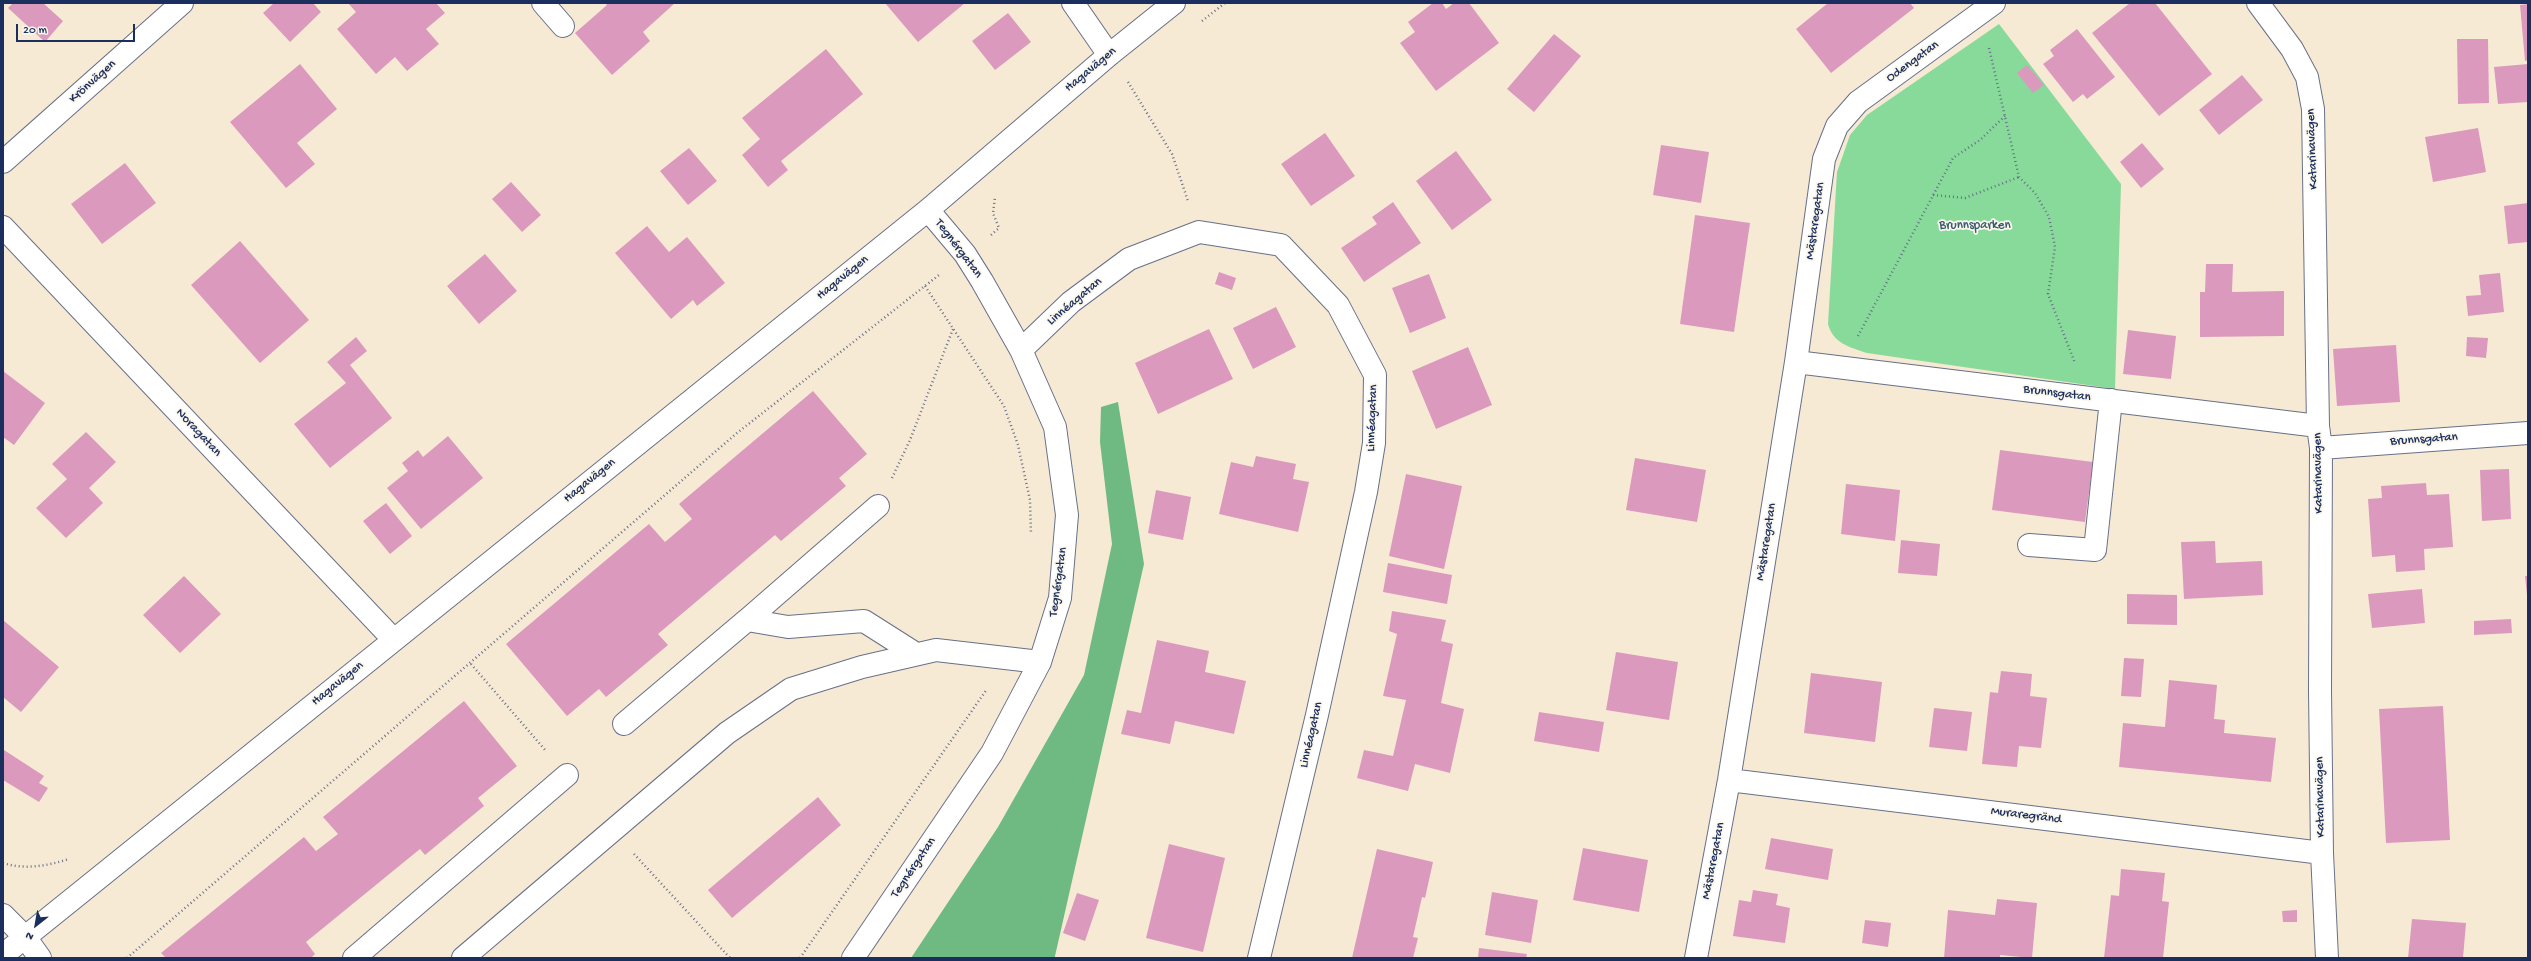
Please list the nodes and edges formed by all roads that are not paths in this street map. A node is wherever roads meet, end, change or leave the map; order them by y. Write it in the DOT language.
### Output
graph roads {
  1 [pos="182,3"];
  2 [pos="544,3"];
  3 [pos="1073,3"];
  4 [pos="1174,3"];
  5 [pos="2258,3"];
  6 [pos="1987,8"];
  7 [pos="563,26"];
  8 [pos="1109,55"];
  9 [pos="1837,126"];
  10 [pos="3,162"];
  11 [pos="928,210"];
  12 [pos="3,227"];
  13 [pos="1021,350"];
  14 [pos="1796,362"];
  15 [pos="2111,400"];
  16 [pos="2318,426"];
  17 [pos="2528,433"];
  18 [pos="2321,448"];
  19 [pos="878,506"];
  20 [pos="2029,545"];
  21 [pos="747,620"];
  22 [pos="393,639"];
  23 [pos="916,654"];
  24 [pos="1040,662"];
  25 [pos="624,724"];
  26 [pos="567,775"];
  27 [pos="1729,780"];
  28 [pos="2322,852"];
  29 [pos="3,915"];
  30 [pos="25,937"];
  31 [pos="3,955"];
  32 [pos="40,958"];
  33 [pos="354,958"];
  34 [pos="463,958"];
  35 [pos="852,958"];
  36 [pos="1260,958"];
  37 [pos="1696,958"];
  38 [pos="2327,958"];
  1 -- 10 [label="street, Krönvägen"];
  2 -- 7 [label="street"];
  3 -- 8 [label="street"];
  4 -- 8 [label="street, Hagavägen"];
  5 -- 16 [label="street, Katarinavägen"];
  6 -- 9 [label="street, Odengatan"];
  8 -- 11 [label="street, Hagavägen"];
  9 -- 14 [label="street, Mästaregatan"];
  11 -- 13 [label="street, Tegnérgatan"];
  11 -- 22 [label="street, Hagavägen"];
  12 -- 22 [label="street, Noragatan"];
  13 -- 24 [label="street, Tegnérgatan"];
  13 -- 36 [label="street, Linnéagatan"];
  14 -- 15 [label="street, Brunnsgatan"];
  14 -- 27 [label="street, Mästaregatan"];
  15 -- 16 [label="street, Brunnsgatan"];
  15 -- 20 [label="street"];
  16 -- 18 [label="street, Katarinavägen"];
  17 -- 18 [label="street, Brunnsgatan"];
  18 -- 28 [label="street, Katarinavägen"];
  19 -- 21 [label="street"];
  21 -- 23 [label="street"];
  21 -- 25 [label="street"];
  22 -- 30 [label="street, Hagavägen"];
  23 -- 24 [label="street"];
  23 -- 34 [label="street"];
  24 -- 35 [label="street, Tegnérgatan"];
  26 -- 33 [label="street"];
  27 -- 28 [label="street, Muraregränd"];
  27 -- 37 [label="street, Mästaregatan"];
  28 -- 38 [label="street, Katarinavägen"];
  29 -- 30 [label="street"];
  30 -- 31 [label="street, Hagavägen"];
  30 -- 32 [label="street"];
}
